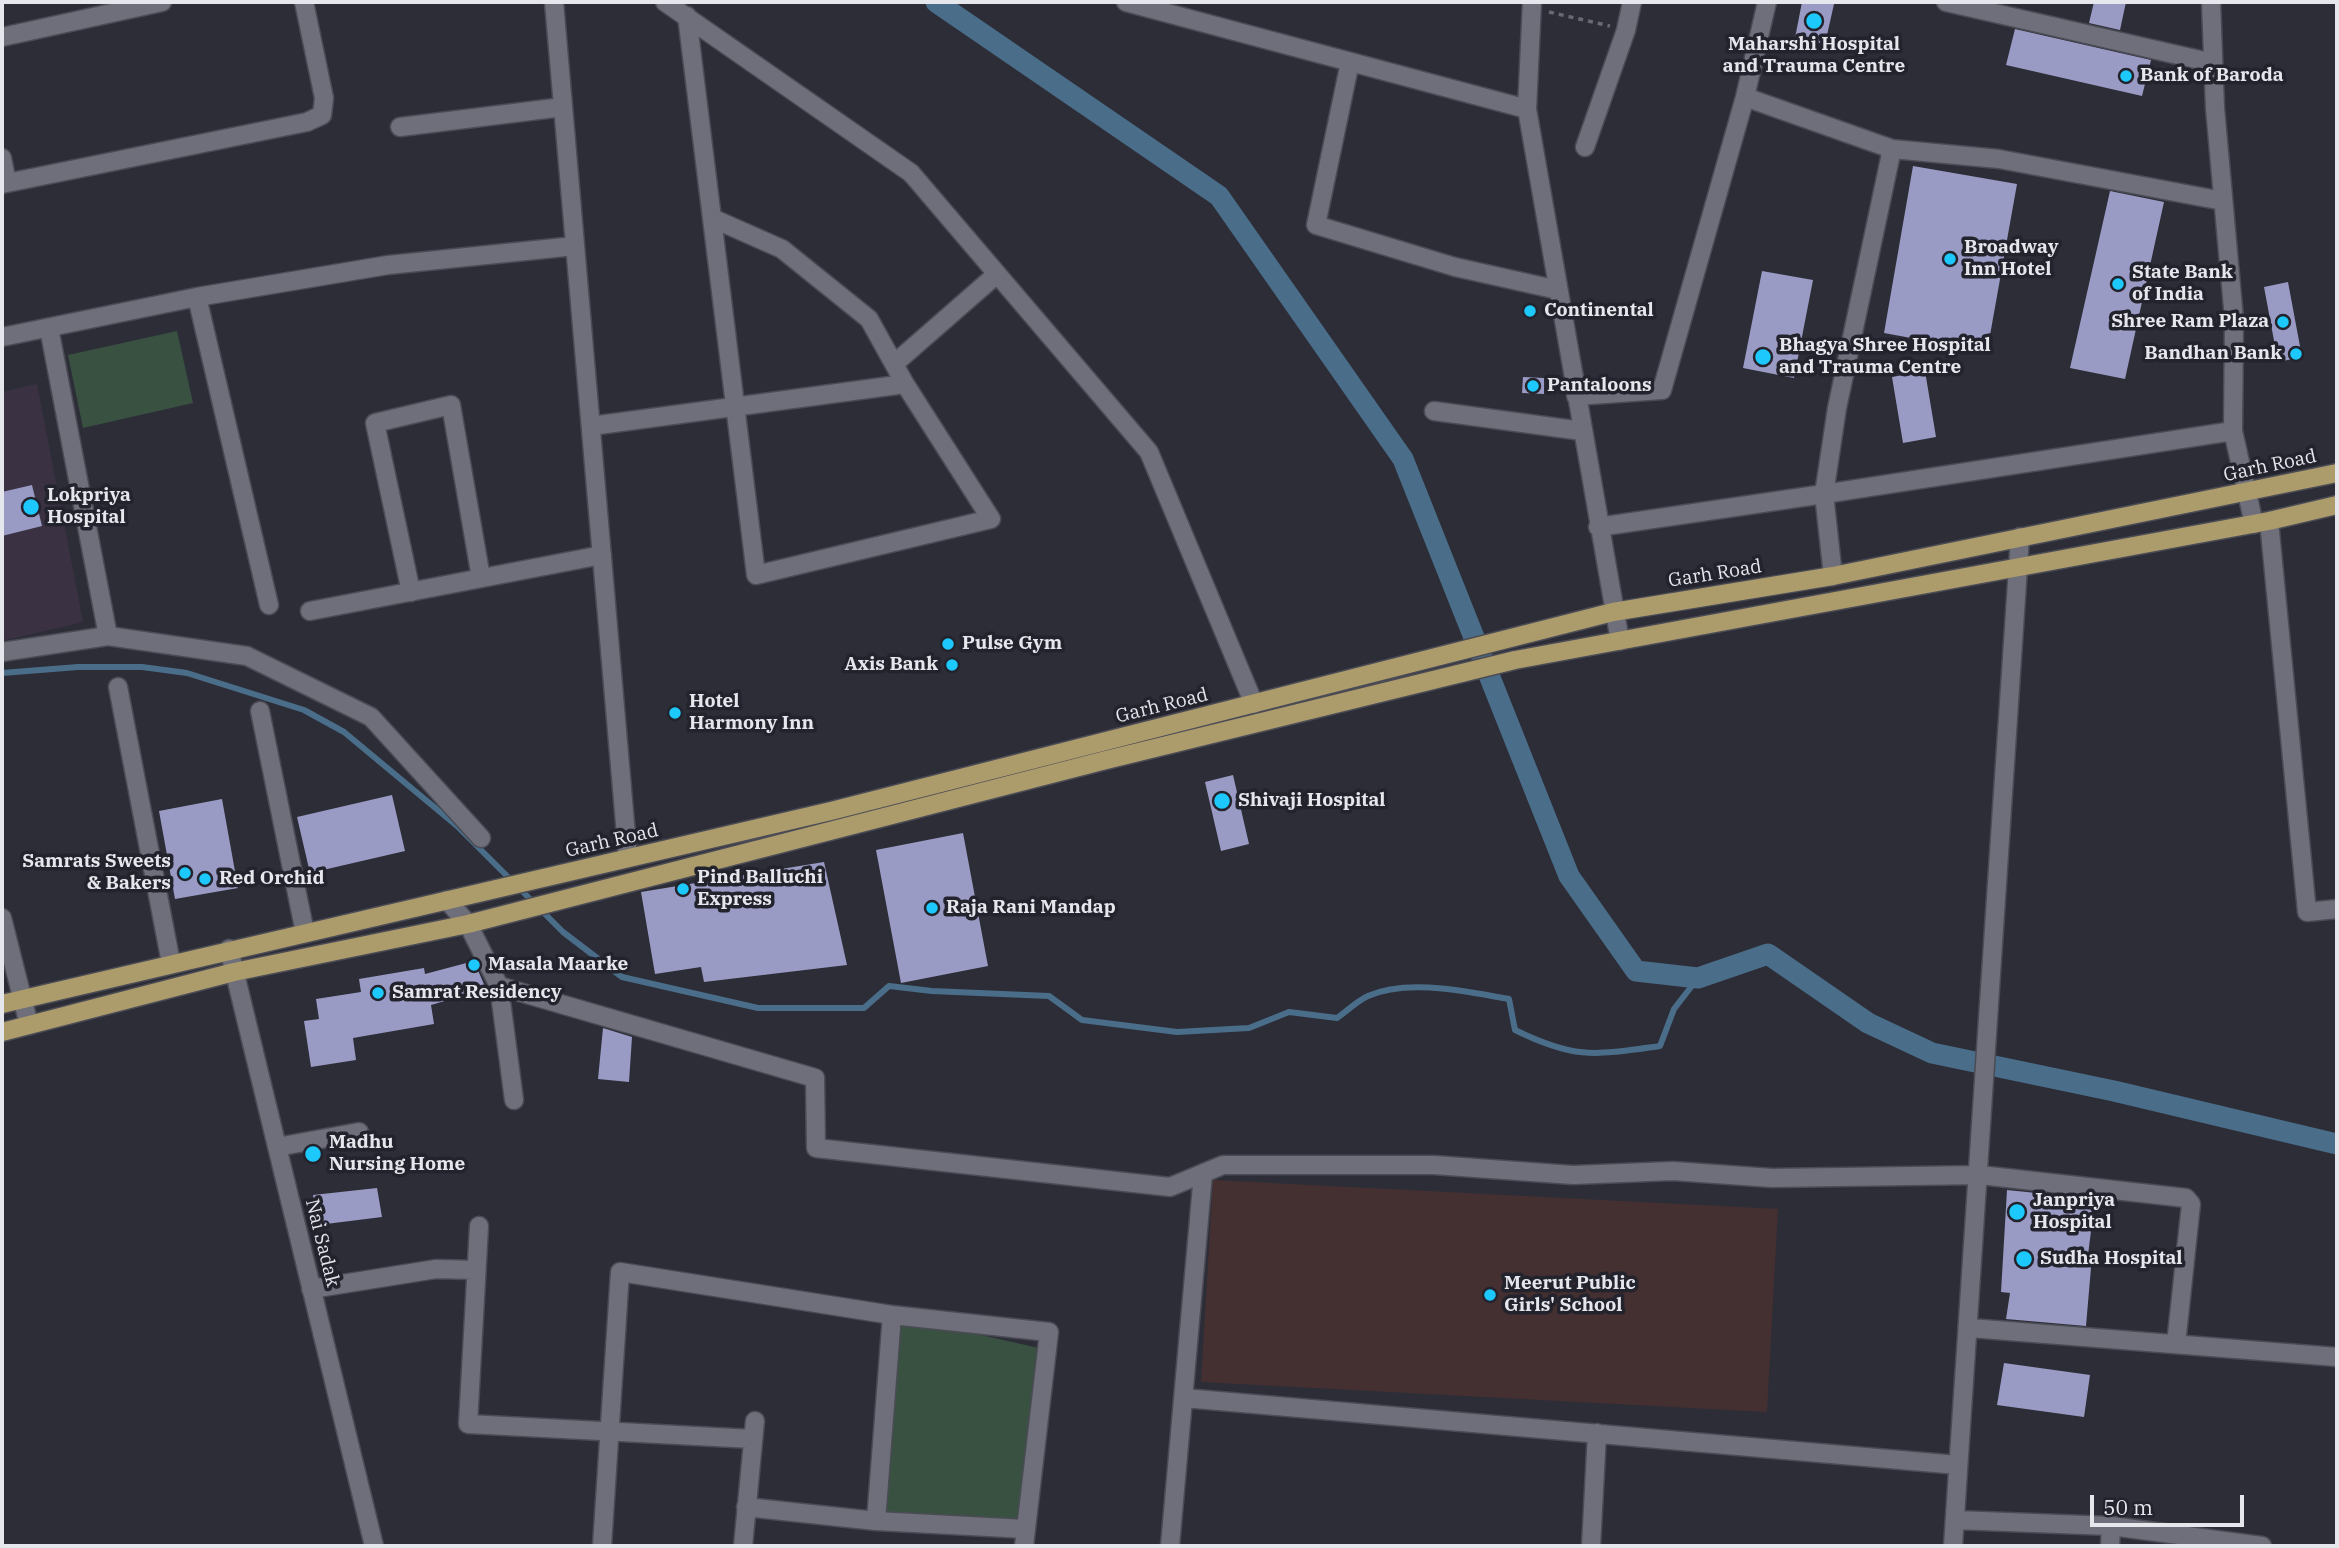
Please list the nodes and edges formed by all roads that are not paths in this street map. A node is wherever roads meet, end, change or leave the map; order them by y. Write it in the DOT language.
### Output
graph roads {
  1 [pos="162,2"];
  2 [pos="304,2"];
  3 [pos="554,2"];
  4 [pos="665,2"];
  5 [pos="1126,2"];
  6 [pos="1632,2"];
  7 [pos="1767,2"];
  8 [pos="1946,2"];
  9 [pos="2211,2"];
  10 [pos="127,5"];
  11 [pos="1537,6"];
  12 [pos="687,16"];
  13 [pos="2,37"];
  14 [pos="1350,62"];
  15 [pos="2213,63"];
  16 [pos="1745,97"];
  17 [pos="563,107"];
  18 [pos="1527,109"];
  19 [pos="400,127"];
  20 [pos="1585,147"];
  21 [pos="1892,149"];
  22 [pos="2,158"];
  23 [pos="4,184"];
  24 [pos="2223,201"];
  25 [pos="712,218"];
  26 [pos="575,246"];
  27 [pos="997,274"];
  28 [pos="1558,290"];
  29 [pos="197,297"];
  30 [pos="49,328"];
  31 [pos="2,337"];
  32 [pos="894,364"];
  33 [pos="905,384"];
  34 [pos="1576,396"];
  35 [pos="735,407"];
  36 [pos="1434,411"];
  37 [pos="591,426"];
  38 [pos="1581,431"];
  39 [pos="2233,431"];
  40 [pos="2337,473"];
  41 [pos="2249,493"];
  42 [pos="1824,494"];
  43 [pos="2337,505"];
  44 [pos="2262,523"];
  45 [pos="1598,527"];
  46 [pos="2020,537"];
  47 [pos="602,555"];
  48 [pos="2016,569"];
  49 [pos="1833,576"];
  50 [pos="481,578"];
  51 [pos="411,592"];
  52 [pos="269,605"];
  53 [pos="310,611"];
  54 [pos="1613,612"];
  55 [pos="108,636"];
  56 [pos="1620,640"];
  57 [pos="2,652"];
  58 [pos="118,687"];
  59 [pos="1254,704"];
  60 [pos="260,711"];
  61 [pos="1103,751"];
  62 [pos="782,823"];
  63 [pos="481,838"];
  64 [pos="786,842"];
  65 [pos="628,858"];
  66 [pos="632,882"];
  67 [pos="447,900"];
  68 [pos="2337,909"];
  69 [pos="2,918"];
  70 [pos="468,924"];
  71 [pos="305,933"];
  72 [pos="229,950"];
  73 [pos="171,963"];
  74 [pos="234,972"];
  75 [pos="499,986"];
  76 [pos="23,999"];
  77 [pos="2,1004"];
  78 [pos="29,1025"];
  79 [pos="2,1032"];
  80 [pos="514,1100"];
  81 [pos="359,1132"];
  82 [pos="277,1147"];
  83 [pos="1203,1174"];
  84 [pos="1980,1175"];
  85 [pos="480,1226"];
  86 [pos="476,1270"];
  87 [pos="311,1289"];
  88 [pos="892,1315"];
  89 [pos="1970,1328"];
  90 [pos="2176,1344"];
  91 [pos="2337,1357"];
  92 [pos="1184,1398"];
  93 [pos="755,1420"];
  94 [pos="609,1431"];
  95 [pos="1597,1433"];
  96 [pos="753,1439"];
  97 [pos="1958,1465"];
  98 [pos="746,1507"];
  99 [pos="1955,1520"];
  100 [pos="876,1521"];
  101 [pos="2111,1526"];
  102 [pos="1025,1538"];
  103 [pos="374,1546"];
  104 [pos="602,1546"];
  105 [pos="743,1546"];
  106 [pos="1170,1546"];
  107 [pos="1591,1546"];
  108 [pos="1953,1546"];
  109 [pos="2110,1546"];
  110 [pos="2262,1546"];
  1 -- 10 [label="street"];
  2 -- 23 [label="street"];
  3 -- 17 [label="street"];
  4 -- 12 [label="street"];
  5 -- 14 [label="street"];
  6 -- 20 [label="street"];
  7 -- 16 [label="street"];
  8 -- 15 [label="street"];
  9 -- 15 [label="street"];
  10 -- 13 [label="street"];
  11 -- 18 [label="street"];
  12 -- 25 [label="street"];
  12 -- 27 [label="street"];
  14 -- 18 [label="street"];
  14 -- 28 [label="street"];
  15 -- 24 [label="street"];
  16 -- 21 [label="street"];
  16 -- 34 [label="street"];
  17 -- 19 [label="street"];
  17 -- 26 [label="street"];
  18 -- 28 [label="street"];
  21 -- 24 [label="street"];
  21 -- 42 [label="street"];
  22 -- 23 [label="street"];
  24 -- 39 [label="street"];
  25 -- 32 [label="street"];
  25 -- 35 [label="street"];
  26 -- 29 [label="street"];
  26 -- 37 [label="street"];
  27 -- 32 [label="street"];
  27 -- 59 [label="street"];
  28 -- 34 [label="street"];
  29 -- 30 [label="street"];
  29 -- 52 [label="street"];
  30 -- 31 [label="street"];
  30 -- 55 [label="street"];
  32 -- 33 [label="street"];
  33 -- 35 [label="street"];
  33 -- 35 [label="street"];
  34 -- 38 [label="street"];
  35 -- 37 [label="street"];
  36 -- 38 [label="street"];
  37 -- 47 [label="street"];
  38 -- 45 [label="street"];
  39 -- 41 [label="street"];
  39 -- 42 [label="street"];
  40 -- 41 [label="main road, Garh Road"];
  41 -- 44 [label="street"];
  41 -- 46 [label="main road, Garh Road"];
  42 -- 45 [label="street"];
  42 -- 49 [label="street"];
  43 -- 44 [label="main road, Garh Road"];
  44 -- 48 [label="main road, Garh Road"];
  44 -- 68 [label="street"];
  45 -- 54 [label="street"];
  46 -- 48 [label="street"];
  46 -- 49 [label="main road, Garh Road"];
  47 -- 50 [label="street"];
  47 -- 65 [label="street"];
  48 -- 56 [label="main road, Garh Road"];
  48 -- 84 [label="street"];
  49 -- 54 [label="main road, Garh Road"];
  50 -- 51 [label="street"];
  50 -- 51 [label="street"];
  51 -- 53 [label="street"];
  54 -- 56 [label="street"];
  54 -- 59 [label="main road, Garh Road"];
  55 -- 57 [label="street"];
  55 -- 63 [label="street"];
  56 -- 61 [label="main road, Garh Road"];
  58 -- 73 [label="street"];
  59 -- 61 [label="main road, Garh Road"];
  60 -- 71 [label="street"];
  61 -- 62 [label="main road, Garh Road"];
  61 -- 64 [label="main road, Garh Road"];
  62 -- 64 [label="main road"];
  62 -- 65 [label="main road, Garh Road"];
  64 -- 66 [label="main road, Garh Road"];
  65 -- 66 [label="main road"];
  65 -- 67 [label="main road, Garh Road"];
  66 -- 70 [label="main road, Garh Road"];
  67 -- 70 [label="street"];
  67 -- 71 [label="main road, Garh Road"];
  69 -- 76 [label="street"];
  70 -- 74 [label="main road, Garh Road"];
  70 -- 75 [label="street"];
  71 -- 72 [label="main road, Garh Road"];
  72 -- 73 [label="main road, Garh Road"];
  72 -- 74 [label="street, Nai Sadak"];
  73 -- 76 [label="main road, Garh Road"];
  74 -- 78 [label="main road, Garh Road"];
  74 -- 82 [label="street, Nai Sadak"];
  75 -- 80 [label="street"];
  75 -- 83 [label="street"];
  76 -- 77 [label="main road, Garh Road"];
  76 -- 78 [label="street"];
  78 -- 79 [label="main road, Garh Road"];
  81 -- 82 [label="street"];
  82 -- 87 [label="street, Nai Sadak"];
  83 -- 84 [label="street"];
  83 -- 92 [label="street"];
  84 -- 89 [label="street"];
  84 -- 90 [label="street"];
  85 -- 86 [label="street"];
  86 -- 87 [label="street"];
  86 -- 94 [label="street"];
  87 -- 103 [label="street, Nai Sadak"];
  88 -- 94 [label="street"];
  88 -- 100 [label="street"];
  88 -- 102 [label="street"];
  89 -- 90 [label="street"];
  89 -- 97 [label="street"];
  90 -- 91 [label="street"];
  92 -- 95 [label="street"];
  92 -- 106 [label="street"];
  93 -- 96 [label="street"];
  94 -- 96 [label="street"];
  94 -- 104 [label="street"];
  95 -- 97 [label="street"];
  95 -- 107 [label="street"];
  96 -- 98 [label="street"];
  97 -- 99 [label="street"];
  98 -- 100 [label="street"];
  98 -- 105 [label="street"];
  99 -- 101 [label="street"];
  99 -- 108 [label="street"];
  100 -- 102 [label="street"];
  101 -- 109 [label="street"];
  101 -- 110 [label="street"];
}
